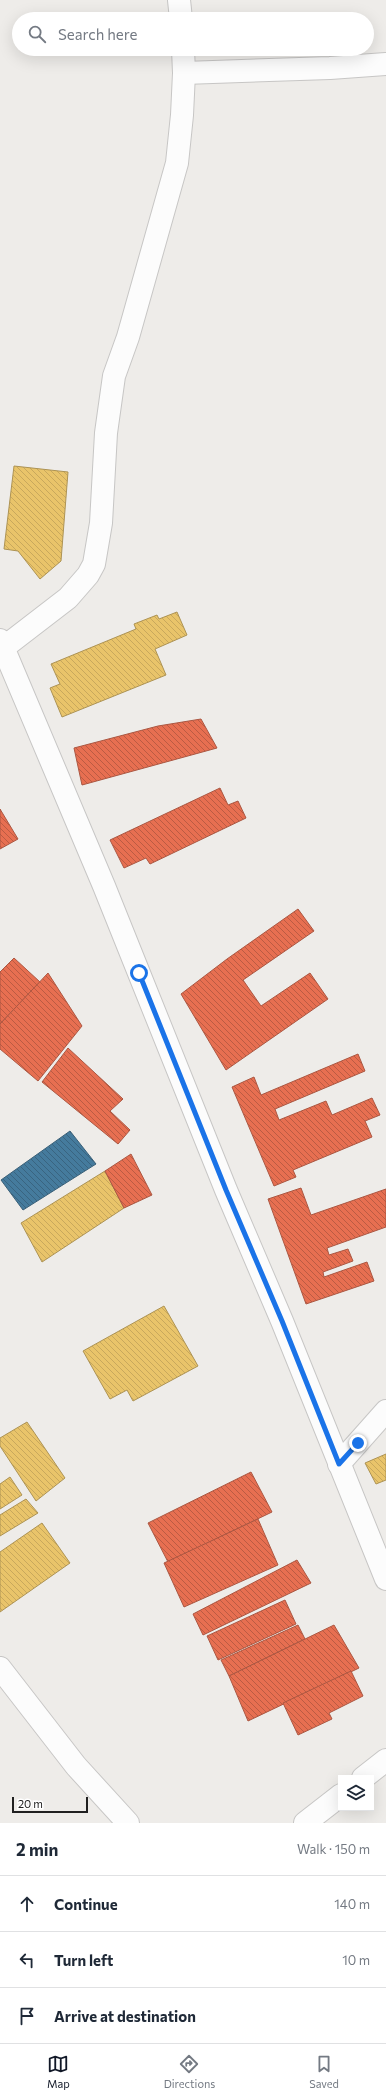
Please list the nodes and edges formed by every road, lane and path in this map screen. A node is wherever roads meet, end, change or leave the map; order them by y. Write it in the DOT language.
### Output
graph roads {
  1 [pos="179,0"];
  2 [pos="180,12"];
  3 [pos="183,56"];
  4 [pos="386,64"];
  5 [pos="184,73"];
  6 [pos="2,644"];
  7 [pos="386,1411"];
  8 [pos="339,1464"];
  9 [pos="386,1579"];
  10 [pos="0,1668"];
  11 [pos="386,1760"];
  12 [pos="367,1775"];
  13 [pos="338,1797"];
  14 [pos="128,1823"];
  15 [pos="305,1823"];
  1 -- 2 [label="street"];
  3 -- 5 [label="street"];
  4 -- 5 [label="street"];
  5 -- 6 [label="street"];
  6 -- 8 [label="street"];
  7 -- 8 [label="street"];
  8 -- 9 [label="street"];
  10 -- 14 [label="street"];
  11 -- 12 [label="street"];
  13 -- 15 [label="street"];
}
